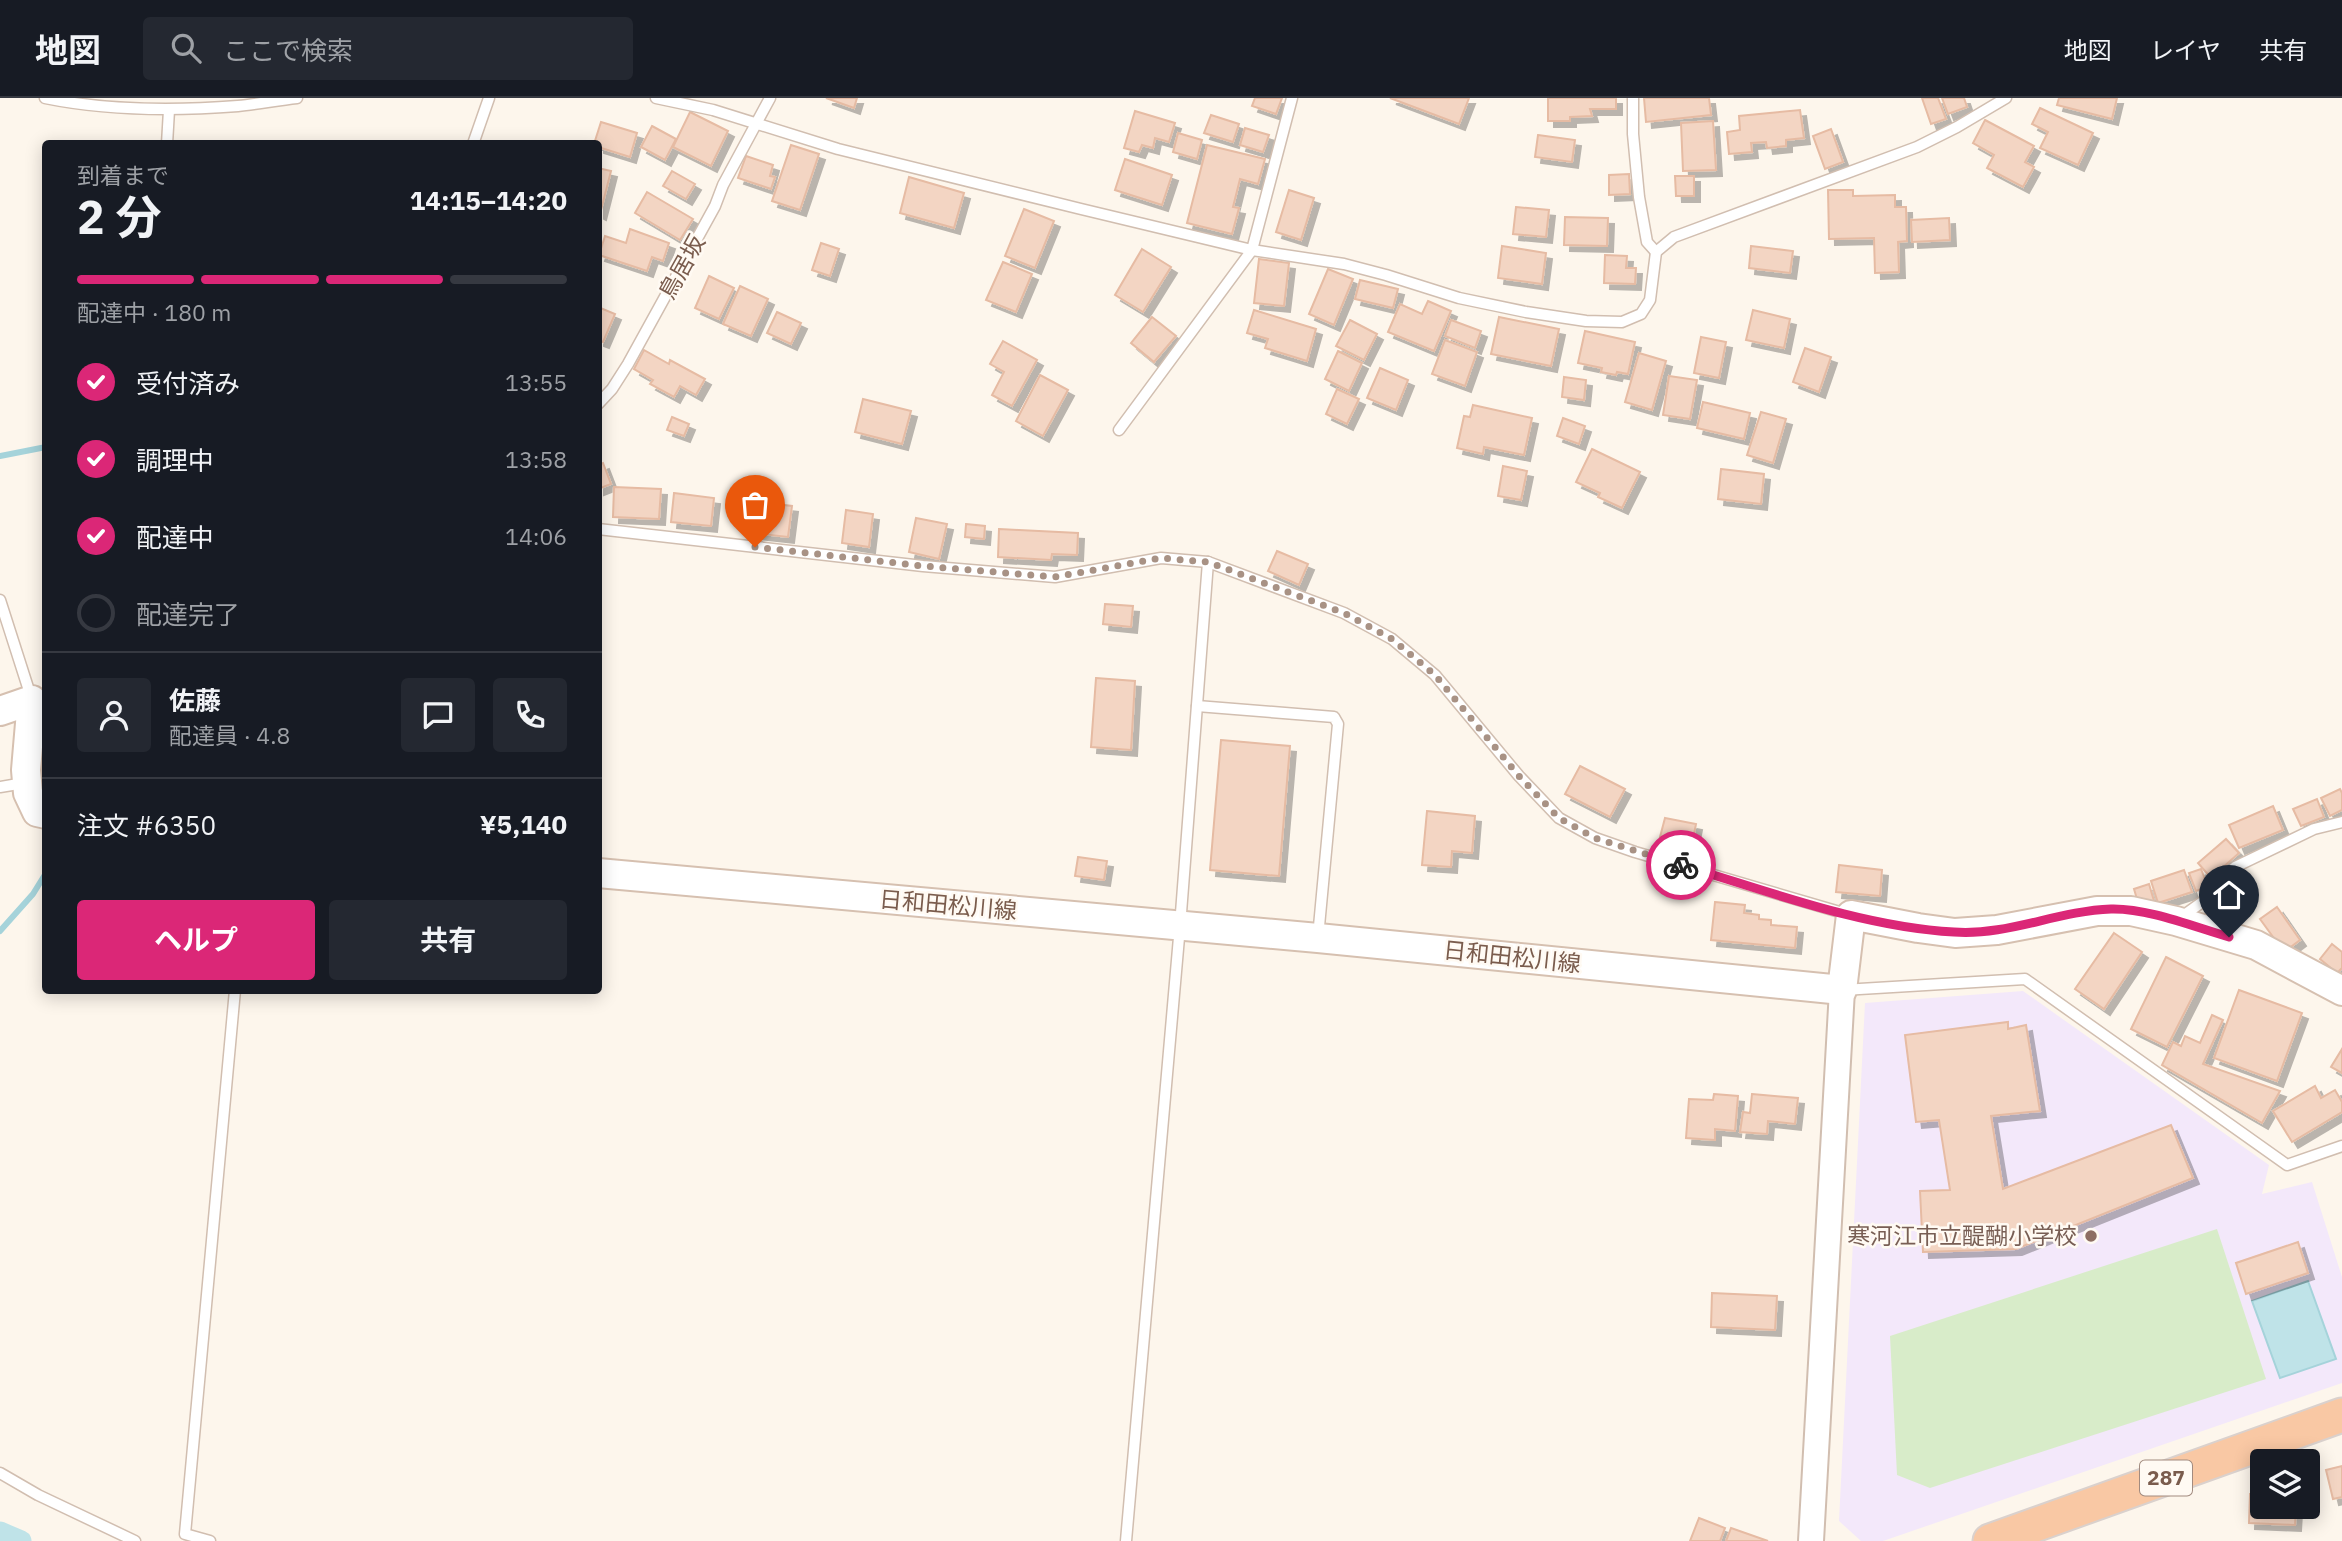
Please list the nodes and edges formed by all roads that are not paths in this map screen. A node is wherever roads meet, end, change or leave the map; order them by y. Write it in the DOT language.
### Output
graph roads {
  1 [pos="45,98"];
  2 [pos="297,98"];
  3 [pos="489,98"];
  4 [pos="656,98"];
  5 [pos="770,98"];
  6 [pos="1292,98"];
  7 [pos="1633,98"];
  8 [pos="2006,98"];
  9 [pos="169,110"];
  10 [pos="756,125"];
  11 [pos="167,140"];
  12 [pos="474,140"];
  13 [pos="1252,250"];
  14 [pos="1656,252"];
  15 [pos="602,400"];
  16 [pos="1119,430"];
  17 [pos="602,529"];
  18 [pos="1208,562"];
  19 [pos="0,600"];
  20 [pos="39,698"];
  21 [pos="1197,706"];
  22 [pos="0,711"];
  23 [pos="13,785"];
  24 [pos="42,813"];
  25 [pos="2342,822"];
  26 [pos="602,873"];
  27 [pos="1851,915"];
  28 [pos="2176,921"];
  29 [pos="1180,926"];
  30 [pos="1318,938"];
  31 [pos="1842,990"];
  32 [pos="2342,991"];
  33 [pos="236,994"];
  34 [pos="2342,1146"];
  35 [pos="2342,1415"];
  36 [pos="0,1473"];
  37 [pos="185,1537"];
  38 [pos="135,1541"];
  39 [pos="210,1541"];
  40 [pos="1126,1541"];
  41 [pos="1811,1541"];
  42 [pos="1990,1541"];
  1 -- 9 [label="lane"];
  2 -- 9 [label="lane"];
  3 -- 12 [label="lane"];
  4 -- 10 [label="lane"];
  5 -- 10 [label="lane, 鳥居坂"];
  6 -- 13 [label="lane"];
  7 -- 14 [label="lane"];
  8 -- 14 [label="lane"];
  9 -- 11 [label="lane"];
  10 -- 13 [label="lane"];
  10 -- 15 [label="lane, 鳥居坂"];
  13 -- 14 [label="lane"];
  13 -- 16 [label="lane"];
  17 -- 18 [label="lane"];
  18 -- 21 [label="lane"];
  18 -- 27 [label="lane"];
  19 -- 20 [label="lane"];
  20 -- 22 [label="main road"];
  20 -- 23 [label="main road"];
  21 -- 29 [label="lane"];
  21 -- 30 [label="lane"];
  23 -- 24 [label="main road"];
  25 -- 28 [label="lane"];
  26 -- 29 [label="main road, 日和田松川線"];
  27 -- 28 [label="main road"];
  27 -- 31 [label="main road"];
  28 -- 32 [label="main road"];
  29 -- 30 [label="main road, 日和田松川線"];
  29 -- 40 [label="lane"];
  30 -- 31 [label="main road, 日和田松川線"];
  31 -- 34 [label="lane"];
  31 -- 41 [label="street"];
  33 -- 37 [label="lane"];
  35 -- 42 [label="highway, 287"];
  36 -- 38 [label="lane"];
  37 -- 39 [label="lane"];
}
